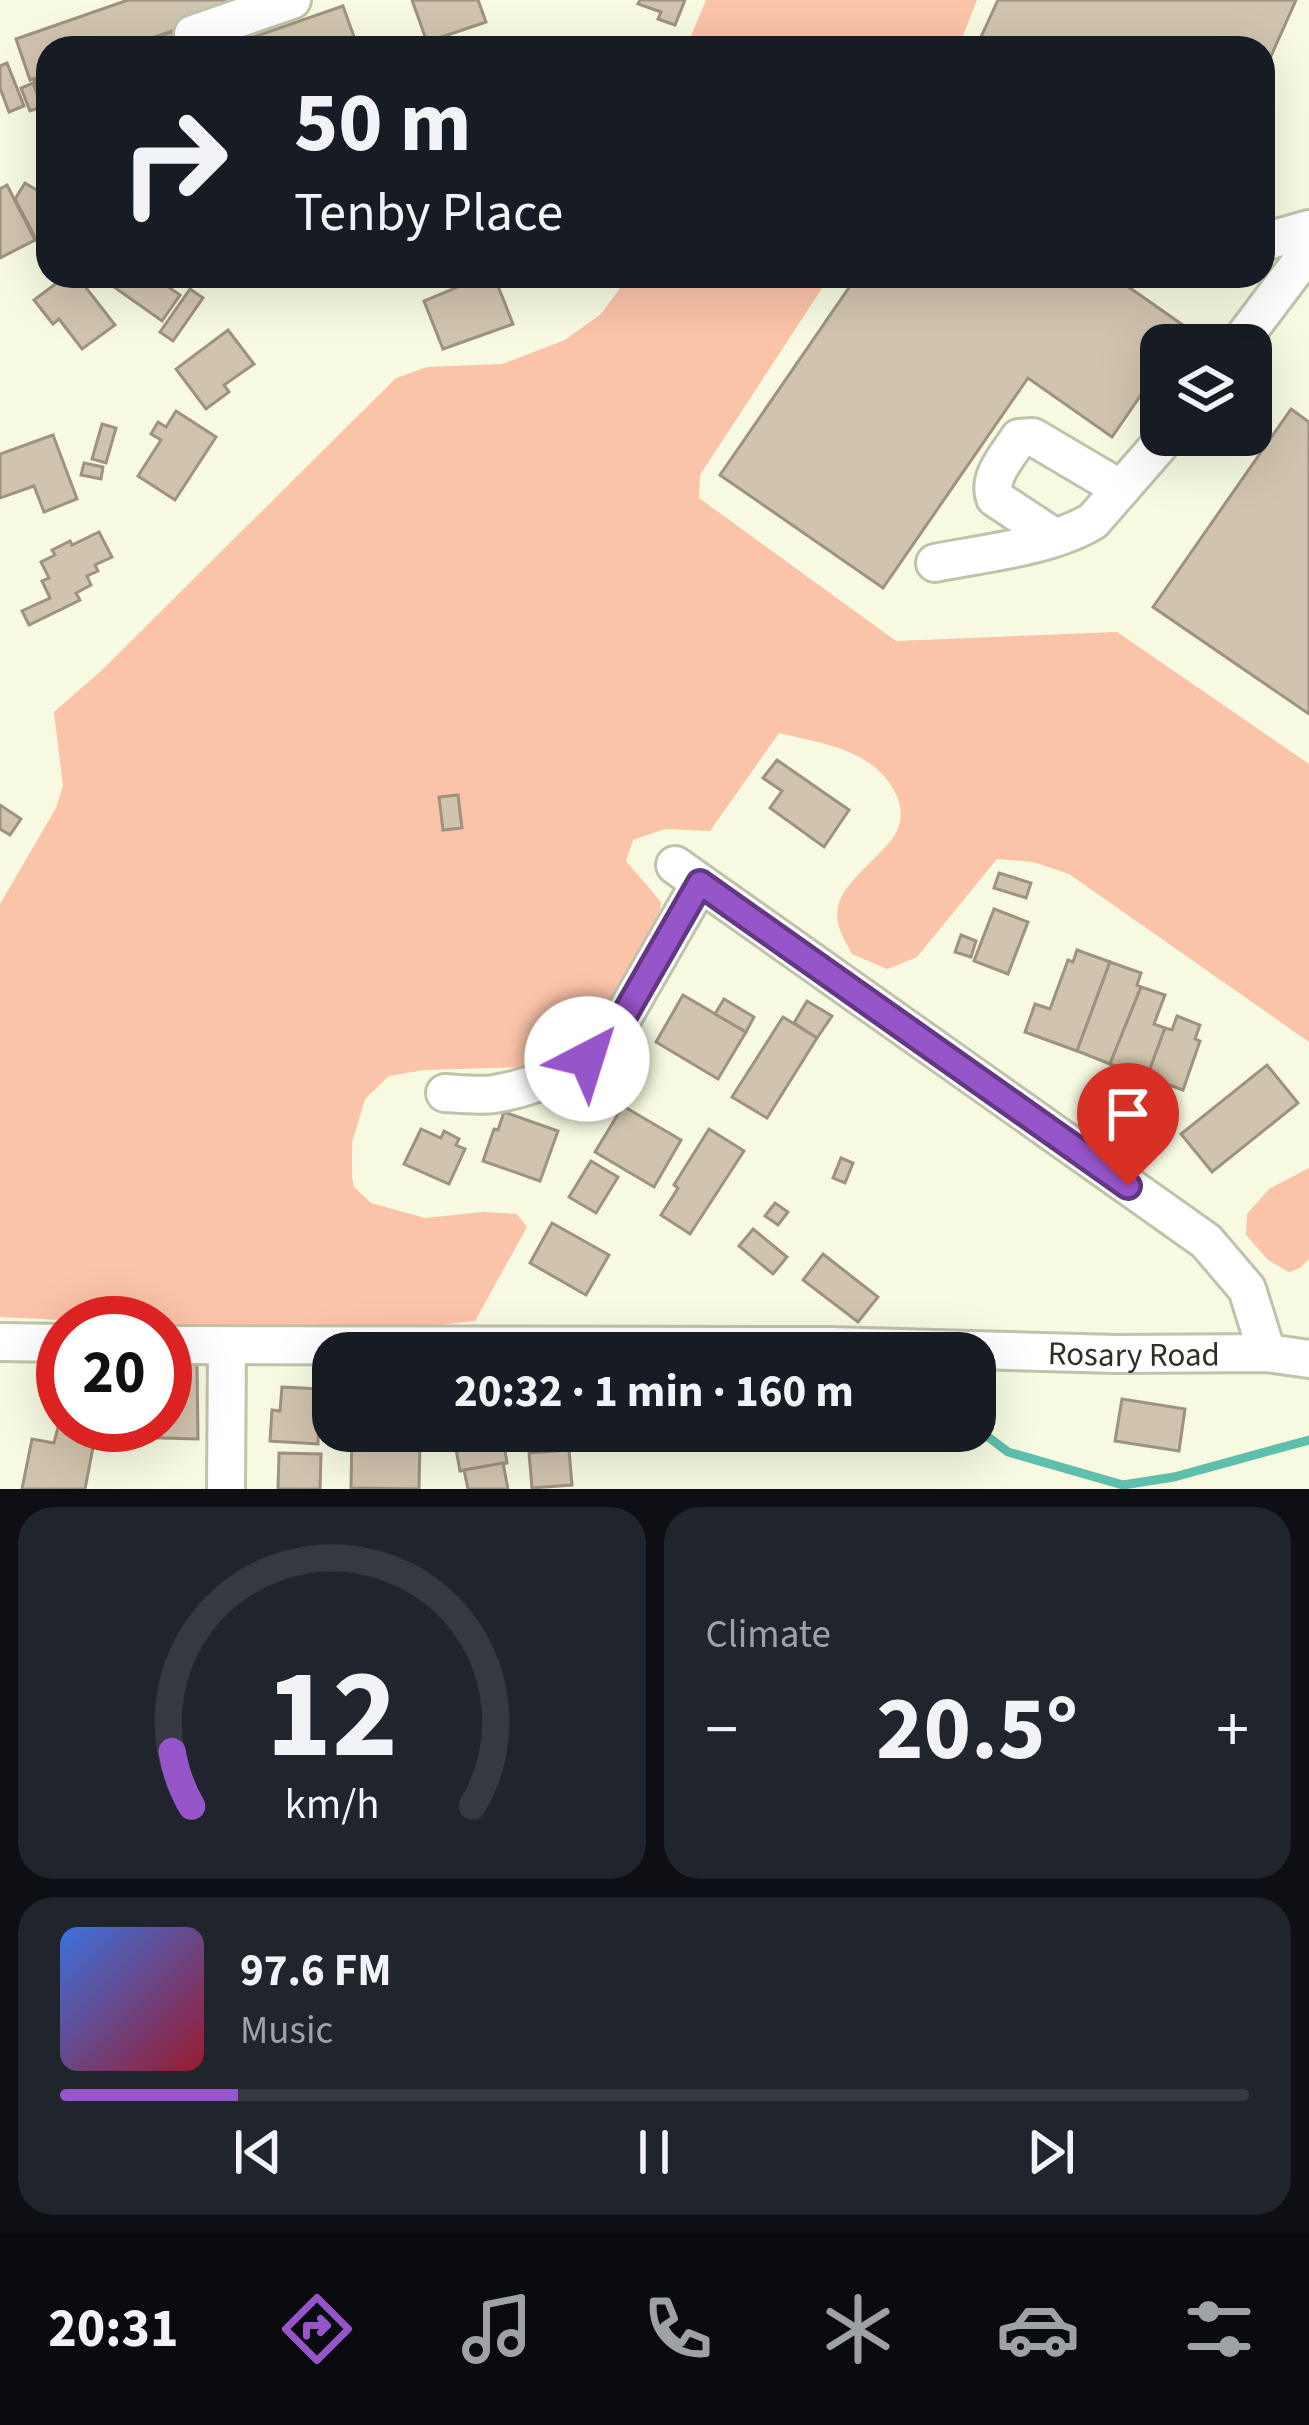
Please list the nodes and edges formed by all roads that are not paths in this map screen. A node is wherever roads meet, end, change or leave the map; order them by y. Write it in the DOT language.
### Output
graph roads {
  1 [pos="292,0"];
  2 [pos="193,34"];
  3 [pos="1309,229"];
  4 [pos="1275,239"];
  5 [pos="1309,251"];
  6 [pos="1254,324"];
  7 [pos="1150,456"];
  8 [pos="1121,489"];
  9 [pos="1054,538"];
  10 [pos="934,563"];
  11 [pos="445,1093"];
  12 [pos="0,1342"];
  13 [pos="36,1343"];
  14 [pos="192,1345"];
  15 [pos="227,1346"];
  16 [pos="1267,1352"];
  17 [pos="1309,1359"];
  18 [pos="226,1489"];
  1 -- 2 [label="street"];
  3 -- 4 [label="street"];
  5 -- 6 [label="street"];
  7 -- 8 [label="street"];
  8 -- 9 [label="street"];
  8 -- 9 [label="street"];
  9 -- 10 [label="street"];
  11 -- 16 [label="street"];
  12 -- 13 [label="street"];
  14 -- 15 [label="street, Rosary Road"];
  15 -- 16 [label="street, Rosary Road"];
  15 -- 18 [label="street"];
  16 -- 17 [label="street, Rosary Road"];
}
